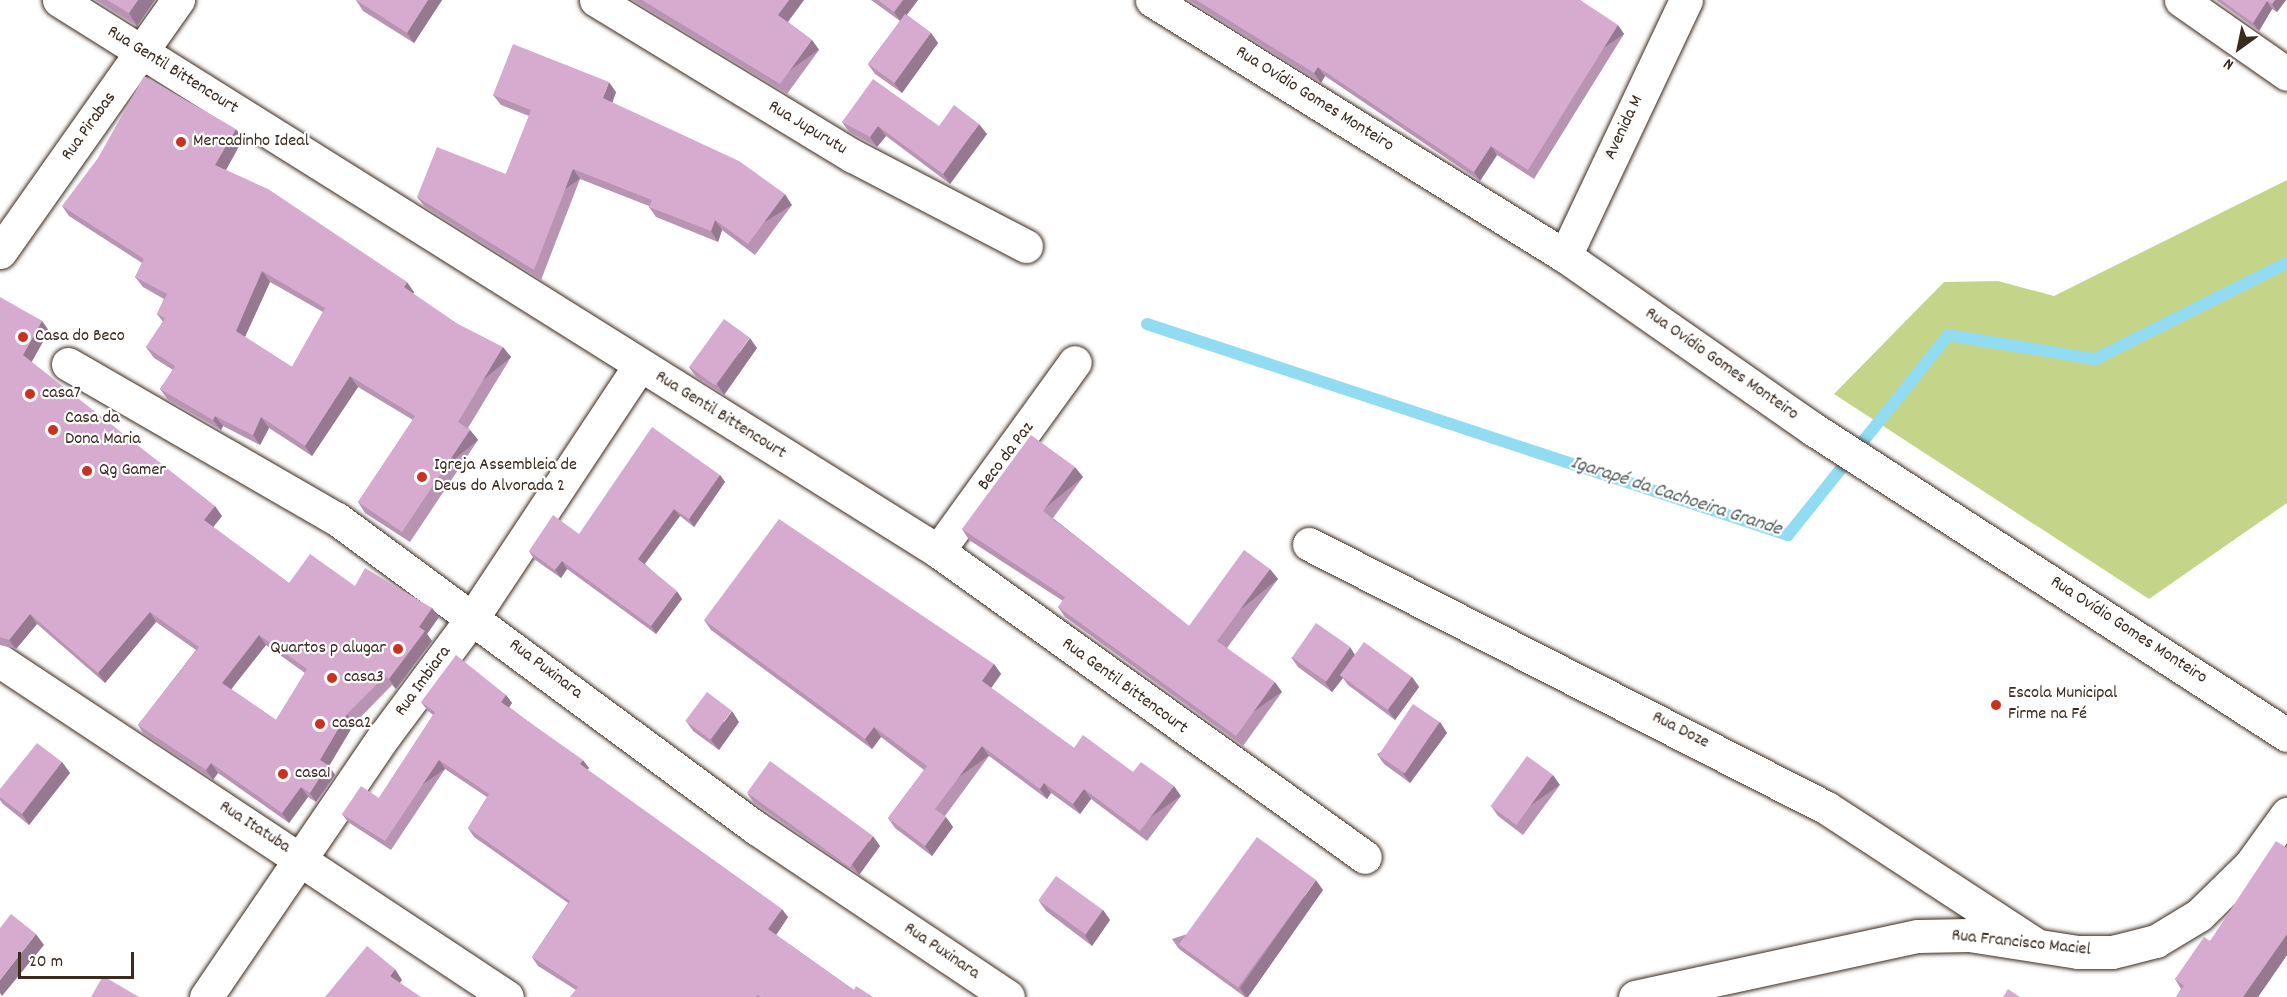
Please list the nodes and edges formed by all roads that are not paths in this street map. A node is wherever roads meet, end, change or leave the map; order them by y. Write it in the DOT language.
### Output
graph roads {
  1 [pos="59,0"];
  2 [pos="178,0"];
  3 [pos="596,0"];
  4 [pos="1152,0"];
  5 [pos="2181,0"];
  6 [pos="1682,1"];
  7 [pos="144,53"];
  8 [pos="2287,74"];
  9 [pos="1026,246"];
  10 [pos="0,252"];
  11 [pos="1565,256"];
  12 [pos="1075,362"];
  13 [pos="68,364"];
  14 [pos="639,366"];
  15 [pos="1309,544"];
  16 [pos="938,551"];
  17 [pos="474,616"];
  18 [pos="0,661"];
  19 [pos="2287,735"];
  20 [pos="2287,814"];
  21 [pos="1365,857"];
  22 [pos="301,859"];
  23 [pos="2035,944"];
  24 [pos="206,997"];
  25 [pos="507,997"];
  26 [pos="1008,997"];
  27 [pos="1635,997"];
  1 -- 7 [label="street, Rua Gentil Bittencourt"];
  2 -- 7 [label="street, Rua Pirabas"];
  3 -- 9 [label="street, Rua Jupurutu"];
  4 -- 11 [label="street, Rua Ovídio Gomes Monteiro"];
  5 -- 8 [label="street"];
  6 -- 11 [label="street, Avenida M"];
  7 -- 10 [label="street, Rua Pirabas"];
  7 -- 14 [label="street, Rua Gentil Bittencourt"];
  11 -- 19 [label="street, Rua Ovídio Gomes Monteiro"];
  12 -- 16 [label="street, Beco da Paz"];
  13 -- 17 [label="street, Rua Puxinara"];
  14 -- 16 [label="street, Rua Gentil Bittencourt"];
  14 -- 17 [label="street, Rua Imbiara"];
  15 -- 23 [label="street, Rua Doze"];
  16 -- 21 [label="street, Rua Gentil Bittencourt"];
  17 -- 22 [label="street, Rua Imbiara"];
  17 -- 26 [label="street, Rua Puxinara"];
  18 -- 22 [label="street, Rua Itatuba"];
  20 -- 23 [label="street, Rua Francisco Maciel"];
  22 -- 24 [label="street, Rua Imbiara"];
  22 -- 25 [label="street, Rua Itatuba"];
  23 -- 27 [label="street, Rua Francisco Maciel"];
}
